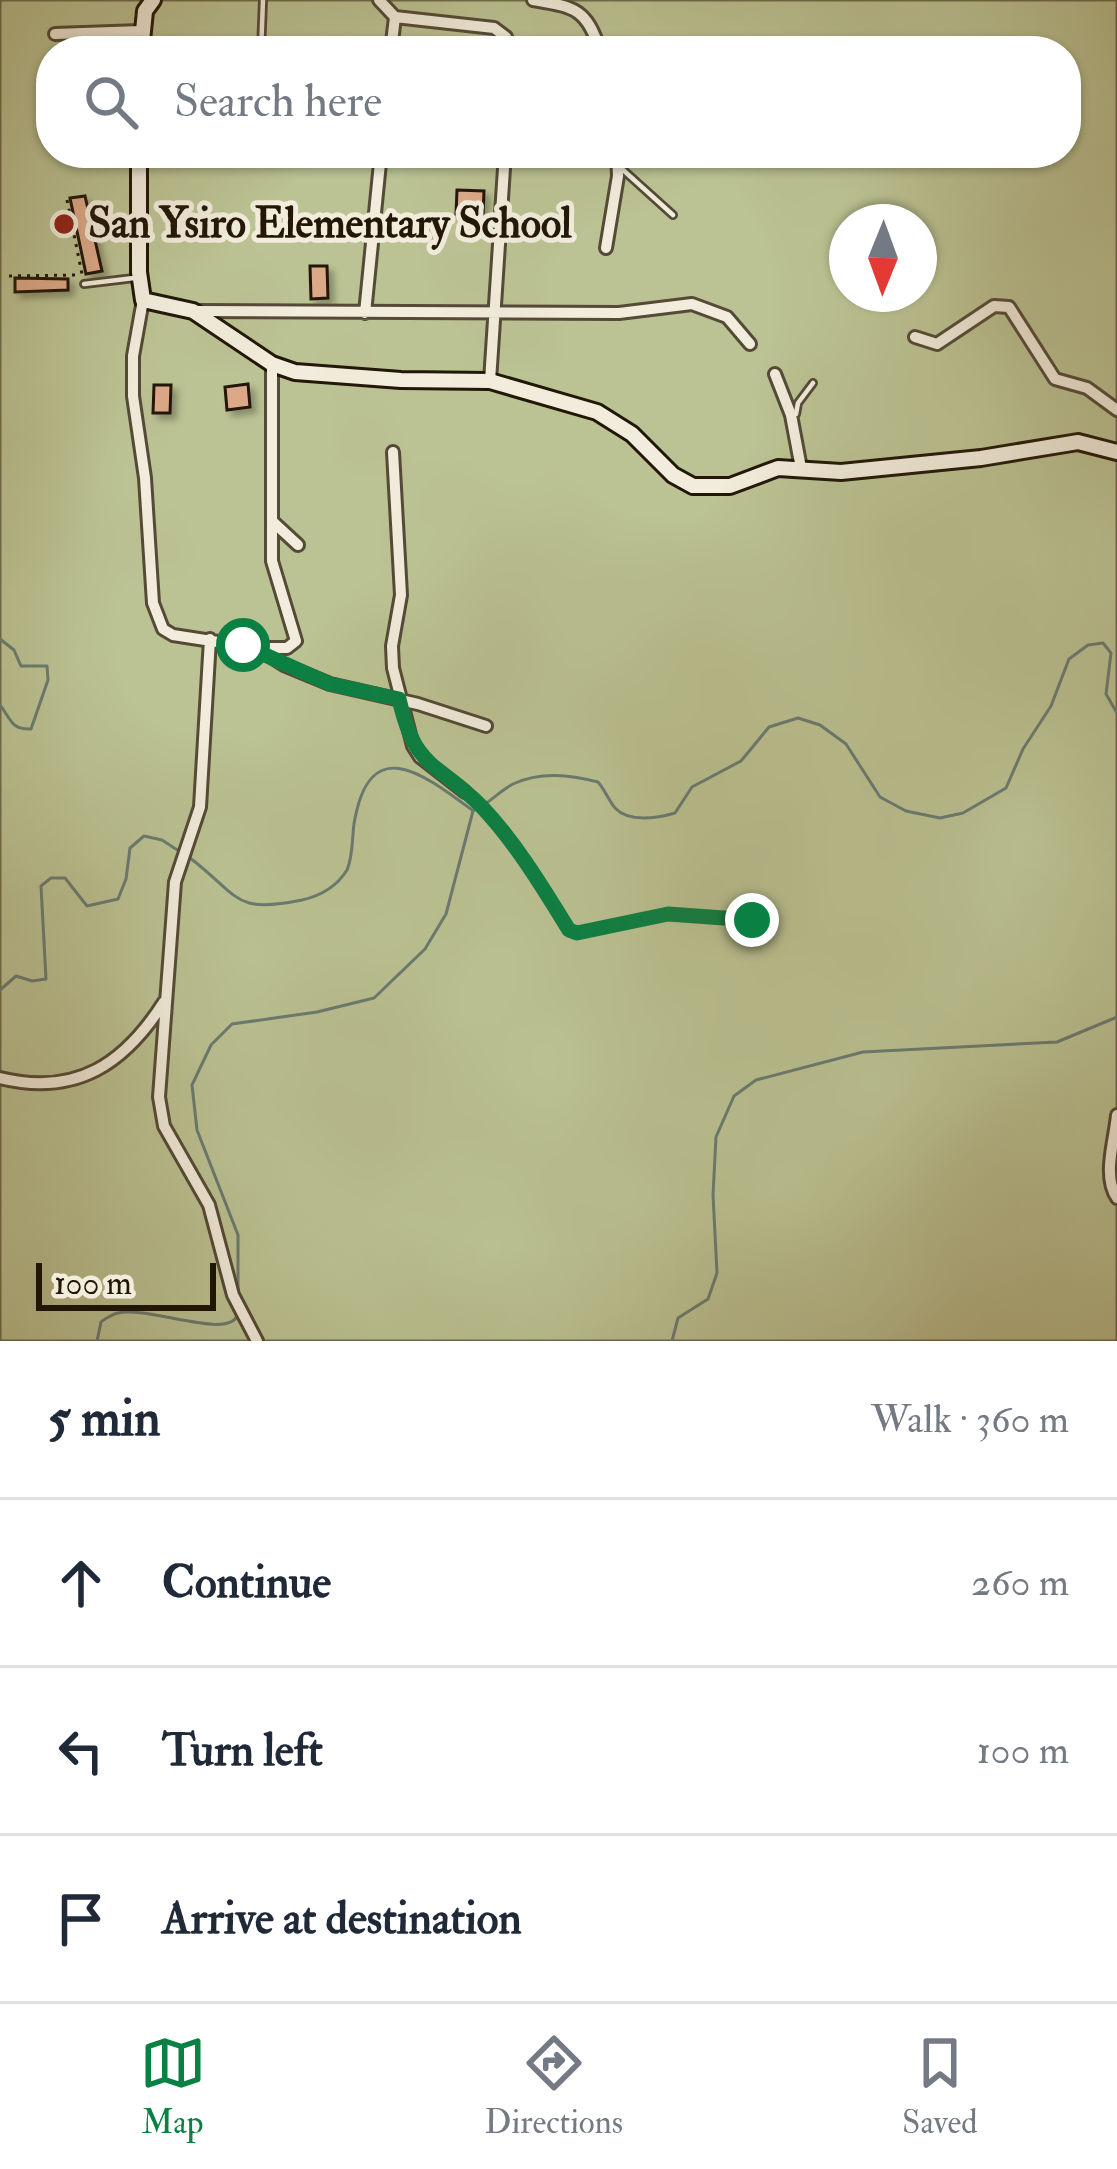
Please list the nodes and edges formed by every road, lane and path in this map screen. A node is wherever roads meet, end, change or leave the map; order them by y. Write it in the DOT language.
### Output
graph roads {
  1 [pos="153,0"];
  2 [pos="262,0"];
  3 [pos="379,0"];
  4 [pos="533,0"];
  5 [pos="574,5"];
  6 [pos="394,17"];
  7 [pos="141,32"];
  8 [pos="55,34"];
  9 [pos="141,36"];
  10 [pos="261,36"];
  11 [pos="392,36"];
  12 [pos="500,36"];
  13 [pos="594,36"];
  14 [pos="139,168"];
  15 [pos="380,168"];
  16 [pos="504,168"];
  17 [pos="616,168"];
  18 [pos="626,168"];
  19 [pos="67,200"];
  20 [pos="673,215"];
  21 [pos="606,248"];
  22 [pos="82,275"];
  23 [pos="10,276"];
  24 [pos="140,277"];
  25 [pos="84,284"];
  26 [pos="142,299"];
  27 [pos="193,311"];
  28 [pos="365,313"];
  29 [pos="494,314"];
  30 [pos="915,337"];
  31 [pos="751,344"];
  32 [pos="272,364"];
  33 [pos="775,374"];
  34 [pos="490,381"];
  35 [pos="813,383"];
  36 [pos="1117,410"];
  37 [pos="792,428"];
  38 [pos="393,452"];
  39 [pos="1117,452"];
  40 [pos="801,468"];
  41 [pos="272,521"];
  42 [pos="298,544"];
  43 [pos="210,639"];
  44 [pos="257,648"];
  45 [pos="399,699"];
  46 [pos="486,726"];
  47 [pos="465,792"];
  48 [pos="752,920"];
  49 [pos="166,999"];
  50 [pos="0,1078"];
  51 [pos="1117,1114"];
  52 [pos="1117,1198"];
  53 [pos="257,1341"];
  1 -- 7 [label="street"];
  2 -- 10 [label="lane"];
  3 -- 6 [label="street"];
  4 -- 5 [label="street"];
  5 -- 13 [label="street"];
  6 -- 11 [label="street"];
  6 -- 12 [label="street"];
  7 -- 8 [label="street"];
  7 -- 9 [label="street"];
  14 -- 24 [label="street"];
  15 -- 28 [label="street"];
  16 -- 29 [label="street"];
  17 -- 21 [label="street"];
  18 -- 20 [label="lane"];
  19 -- 22 [label="path"];
  22 -- 23 [label="path"];
  22 -- 25 [label="path"];
  24 -- 25 [label="lane"];
  24 -- 26 [label="street"];
  26 -- 27 [label="street"];
  26 -- 43 [label="street"];
  27 -- 28 [label="street"];
  27 -- 32 [label="street"];
  28 -- 29 [label="street"];
  29 -- 31 [label="street"];
  29 -- 34 [label="street"];
  30 -- 36 [label="street"];
  32 -- 34 [label="street"];
  32 -- 41 [label="street"];
  33 -- 37 [label="street"];
  34 -- 40 [label="street"];
  35 -- 37 [label="lane"];
  37 -- 40 [label="street"];
  38 -- 45 [label="street"];
  39 -- 40 [label="street"];
  41 -- 42 [label="street"];
  41 -- 44 [label="street"];
  43 -- 44 [label="street"];
  43 -- 49 [label="street"];
  44 -- 45 [label="street"];
  45 -- 46 [label="street"];
  45 -- 47 [label="street"];
  47 -- 48 [label="path"];
  49 -- 50 [label="street"];
  49 -- 53 [label="street"];
  51 -- 52 [label="street"];
}
